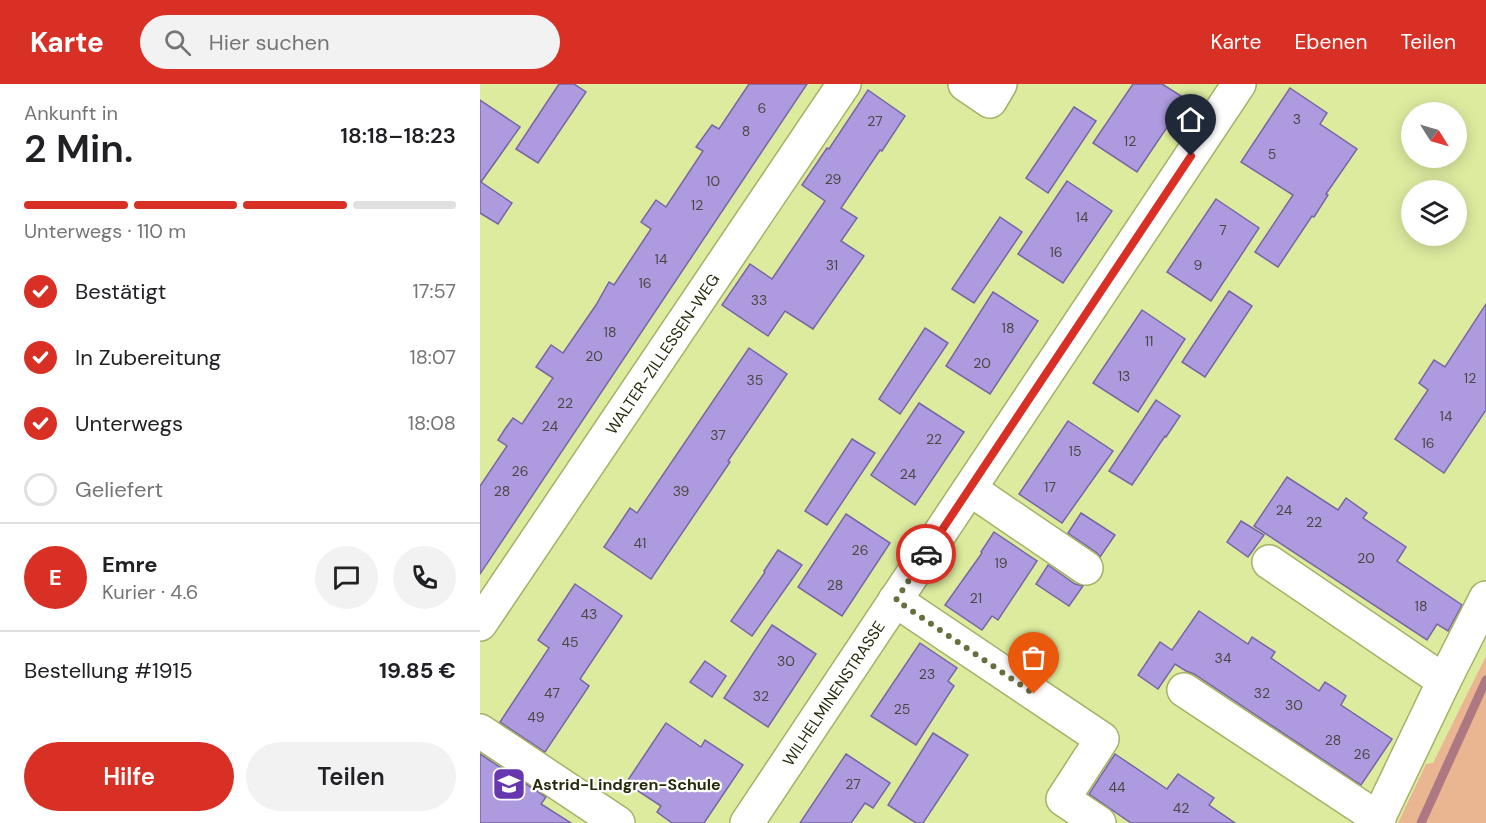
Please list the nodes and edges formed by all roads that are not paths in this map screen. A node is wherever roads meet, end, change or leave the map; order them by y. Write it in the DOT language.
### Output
graph roads {
  1 [pos="844,84"];
  2 [pos="965,84"];
  3 [pos="1000,84"];
  4 [pos="1225,89"];
  5 [pos="970,489"];
  6 [pos="1269,562"];
  7 [pos="1086,568"];
  8 [pos="1486,597"];
  9 [pos="896,600"];
  10 [pos="480,624"];
  11 [pos="1444,681"];
  12 [pos="1184,690"];
  13 [pos="480,730"];
  14 [pos="1378,821"];
  15 [pos="618,823"];
  16 [pos="747,823"];
  17 [pos="1099,823"];
  1 -- 10 [label="street, WALTER-ZILLESSEN-WEG"];
  2 -- 3 [label="street"];
  4 -- 5 [label="street, WILHELMINENSTRASSE"];
  5 -- 7 [label="street"];
  5 -- 9 [label="street, WILHELMINENSTRASSE"];
  6 -- 11 [label="street"];
  8 -- 11 [label="street"];
  9 -- 16 [label="street, WILHELMINENSTRASSE"];
  9 -- 17 [label="street"];
  11 -- 14 [label="street"];
  12 -- 14 [label="street"];
  13 -- 15 [label="street"];
}
